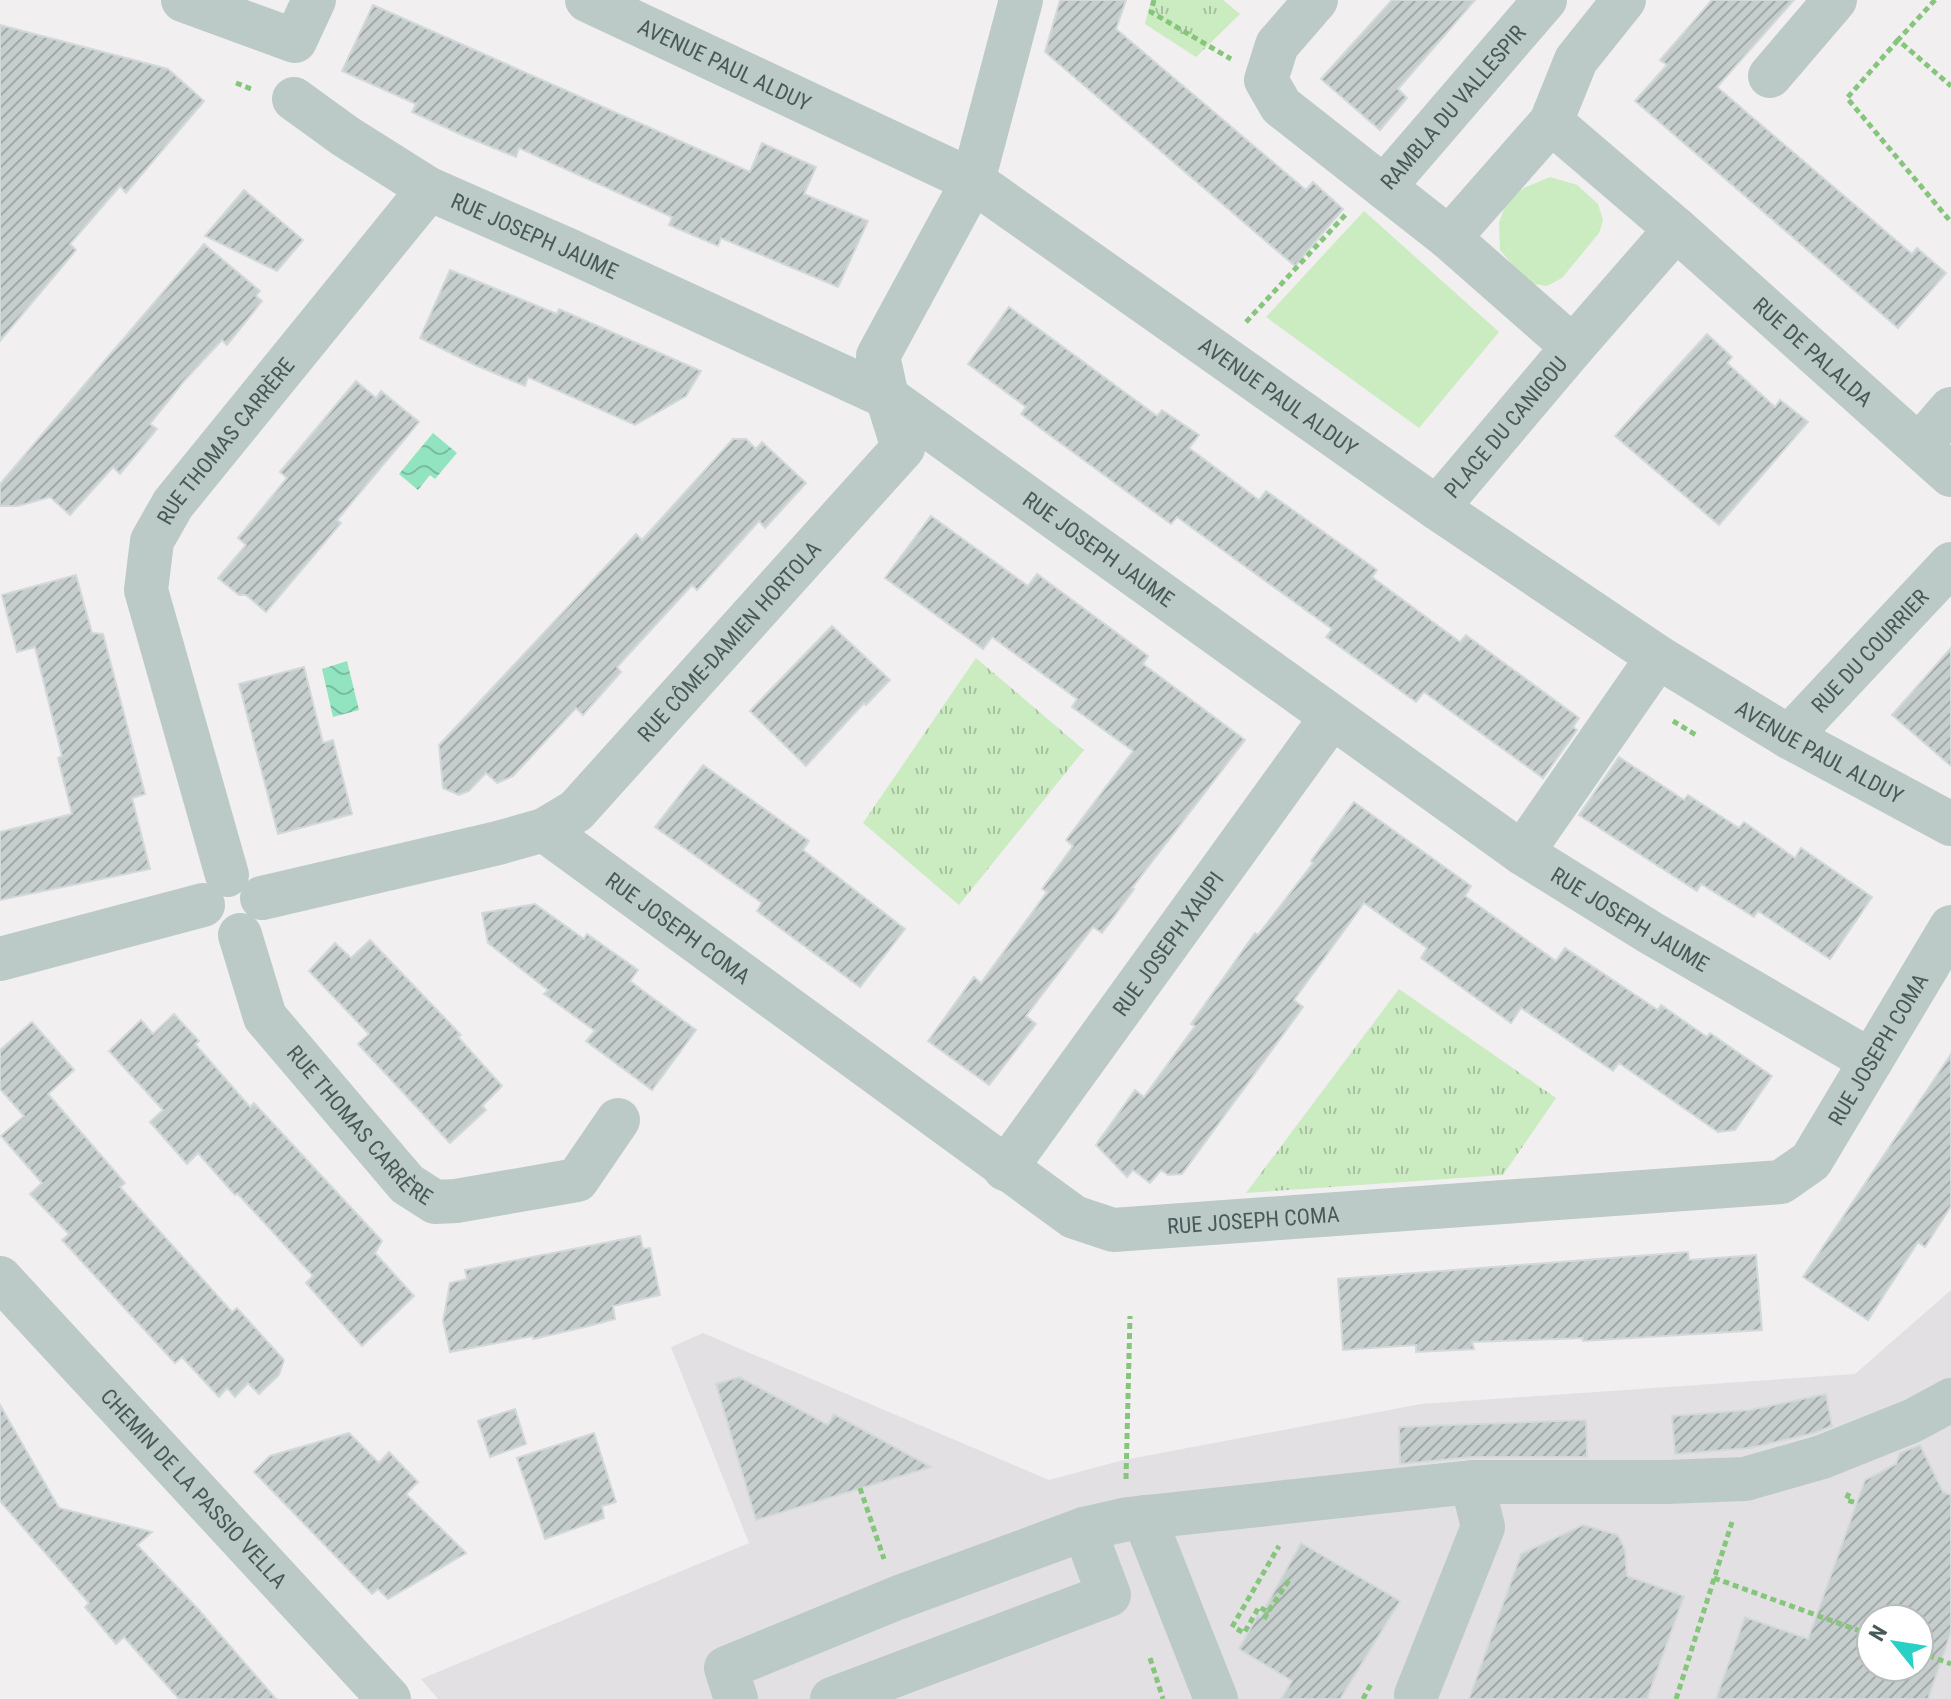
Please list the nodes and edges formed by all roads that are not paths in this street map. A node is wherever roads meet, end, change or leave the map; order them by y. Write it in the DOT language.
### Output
graph roads {
  1 [pos="183,0"];
  2 [pos="314,0"];
  3 [pos="587,0"];
  4 [pos="1021,0"];
  5 [pos="1316,0"];
  6 [pos="1545,0"];
  7 [pos="1624,0"];
  8 [pos="1835,0"];
  9 [pos="1770,76"];
  10 [pos="294,99"];
  11 [pos="1551,122"];
  12 [pos="973,181"];
  13 [pos="1380,184"];
  14 [pos="429,189"];
  15 [pos="1676,229"];
  16 [pos="1449,238"];
  17 [pos="1573,347"];
  18 [pos="887,397"];
  19 [pos="1951,409"];
  20 [pos="1919,446"];
  21 [pos="1951,475"];
  22 [pos="1437,508"];
  23 [pos="1951,564"];
  24 [pos="1658,657"];
  25 [pos="1331,718"];
  26 [pos="1789,737"];
  27 [pos="1951,824"];
  28 [pos="544,830"];
  29 [pos="1522,853"];
  30 [pos="215,890"];
  31 [pos="262,898"];
  32 [pos="1951,927"];
  33 [pos="240,935"];
  34 [pos="0,959"];
  35 [pos="1871,1061"];
  36 [pos="618,1120"];
  37 [pos="1005,1169"];
  38 [pos="0,1278"];
  39 [pos="1951,1400"];
  40 [pos="1472,1482"];
  41 [pos="1144,1517"];
  42 [pos="1084,1529"];
  43 [pos="1210,1685"];
  44 [pos="1416,1695"];
  45 [pos="389,1699"];
  46 [pos="736,1699"];
  47 [pos="832,1699"];
  1 -- 2 [label="street"];
  3 -- 12 [label="street, AVENUE PAUL ALDUY"];
  4 -- 12 [label="street, RUE CÔME-DAMIEN HORTOLA"];
  5 -- 13 [label="street"];
  6 -- 13 [label="street, RAMBLA DU VALLESPIR"];
  7 -- 11 [label="street"];
  8 -- 9 [label="street"];
  10 -- 14 [label="street, RUE JOSEPH JAUME"];
  11 -- 15 [label="street"];
  11 -- 16 [label="street"];
  12 -- 18 [label="street, RUE CÔME-DAMIEN HORTOLA"];
  12 -- 22 [label="street, AVENUE PAUL ALDUY"];
  13 -- 16 [label="street, RAMBLA DU VALLESPIR"];
  14 -- 18 [label="street, RUE JOSEPH JAUME"];
  14 -- 30 [label="street, RUE THOMAS CARRÈRE"];
  15 -- 17 [label="street, PLACE DU CANIGOU"];
  15 -- 20 [label="street, RUE DE PALALDA"];
  16 -- 17 [label="street, PLACE DU CANIGOU"];
  17 -- 22 [label="street, PLACE DU CANIGOU"];
  18 -- 25 [label="street, RUE JOSEPH JAUME"];
  18 -- 28 [label="street, RUE CÔME-DAMIEN HORTOLA"];
  19 -- 20 [label="street"];
  20 -- 21 [label="street, RUE DE PALALDA"];
  22 -- 24 [label="street, AVENUE PAUL ALDUY"];
  23 -- 26 [label="street, RUE DU COURRIER"];
  24 -- 26 [label="street, AVENUE PAUL ALDUY"];
  24 -- 29 [label="street"];
  25 -- 29 [label="street, RUE JOSEPH JAUME"];
  25 -- 37 [label="street, RUE JOSEPH XAUPI"];
  26 -- 27 [label="street, AVENUE PAUL ALDUY"];
  28 -- 31 [label="street, RUE CÔME-DAMIEN HORTOLA"];
  28 -- 37 [label="street, RUE JOSEPH COMA"];
  29 -- 35 [label="street, RUE JOSEPH JAUME"];
  30 -- 31 [label="street"];
  30 -- 33 [label="street"];
  30 -- 34 [label="street"];
  31 -- 33 [label="street"];
  32 -- 35 [label="street, RUE JOSEPH COMA"];
  33 -- 36 [label="street, RUE THOMAS CARRÈRE"];
  35 -- 37 [label="street, RUE JOSEPH COMA"];
  38 -- 45 [label="street, CHEMIN DE LA PASSIO VELLA"];
  39 -- 40 [label="street"];
  40 -- 41 [label="street"];
  40 -- 44 [label="street"];
  41 -- 42 [label="street"];
  41 -- 43 [label="street"];
  42 -- 46 [label="street"];
  42 -- 47 [label="street"];
}
